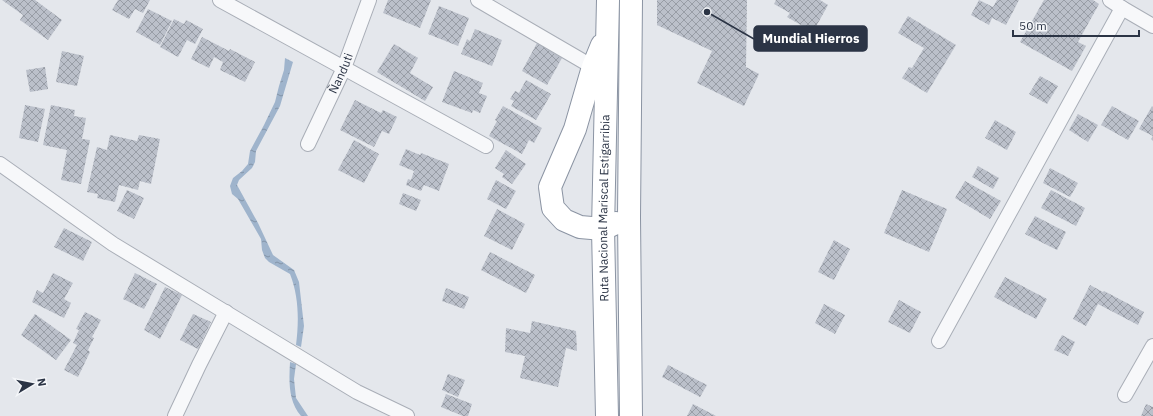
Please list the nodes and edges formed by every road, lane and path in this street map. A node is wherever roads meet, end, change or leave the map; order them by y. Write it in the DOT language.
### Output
graph roads {
  1 [pos="220,0"];
  2 [pos="369,0"];
  3 [pos="478,0"];
  4 [pos="608,0"];
  5 [pos="631,0"];
  6 [pos="1110,0"];
  7 [pos="1122,8"];
  8 [pos="1153,26"];
  9 [pos="608,29"];
  10 [pos="593,67"];
  11 [pos="344,68"];
  12 [pos="308,144"];
  13 [pos="486,146"];
  14 [pos="0,164"];
  15 [pos="629,218"];
  16 [pos="603,229"];
  17 [pos="226,312"];
  18 [pos="939,341"];
  19 [pos="1153,346"];
  20 [pos="1126,395"];
  21 [pos="175,416"];
  22 [pos="407,416"];
  23 [pos="607,416"];
  24 [pos="631,416"];
  1 -- 11 [label="street"];
  2 -- 11 [label="street, Ñanduti"];
  3 -- 10 [label="street"];
  4 -- 9 [label="highway, Ruta Nacional Mariscal Estigarribia"];
  5 -- 15 [label="highway, Ruta Nacional Mariscal Estigarribia"];
  6 -- 7 [label="street"];
  7 -- 8 [label="street"];
  7 -- 18 [label="street"];
  9 -- 10 [label="highway"];
  9 -- 16 [label="highway, Ruta Nacional Mariscal Estigarribia"];
  10 -- 16 [label="highway"];
  11 -- 12 [label="street, Ñanduti"];
  11 -- 13 [label="street"];
  14 -- 17 [label="street"];
  15 -- 16 [label="highway"];
  15 -- 24 [label="highway, Ruta Nacional Mariscal Estigarribia"];
  16 -- 23 [label="highway, Ruta Nacional Mariscal Estigarribia"];
  17 -- 21 [label="street"];
  17 -- 22 [label="street"];
  19 -- 20 [label="street"];
}
